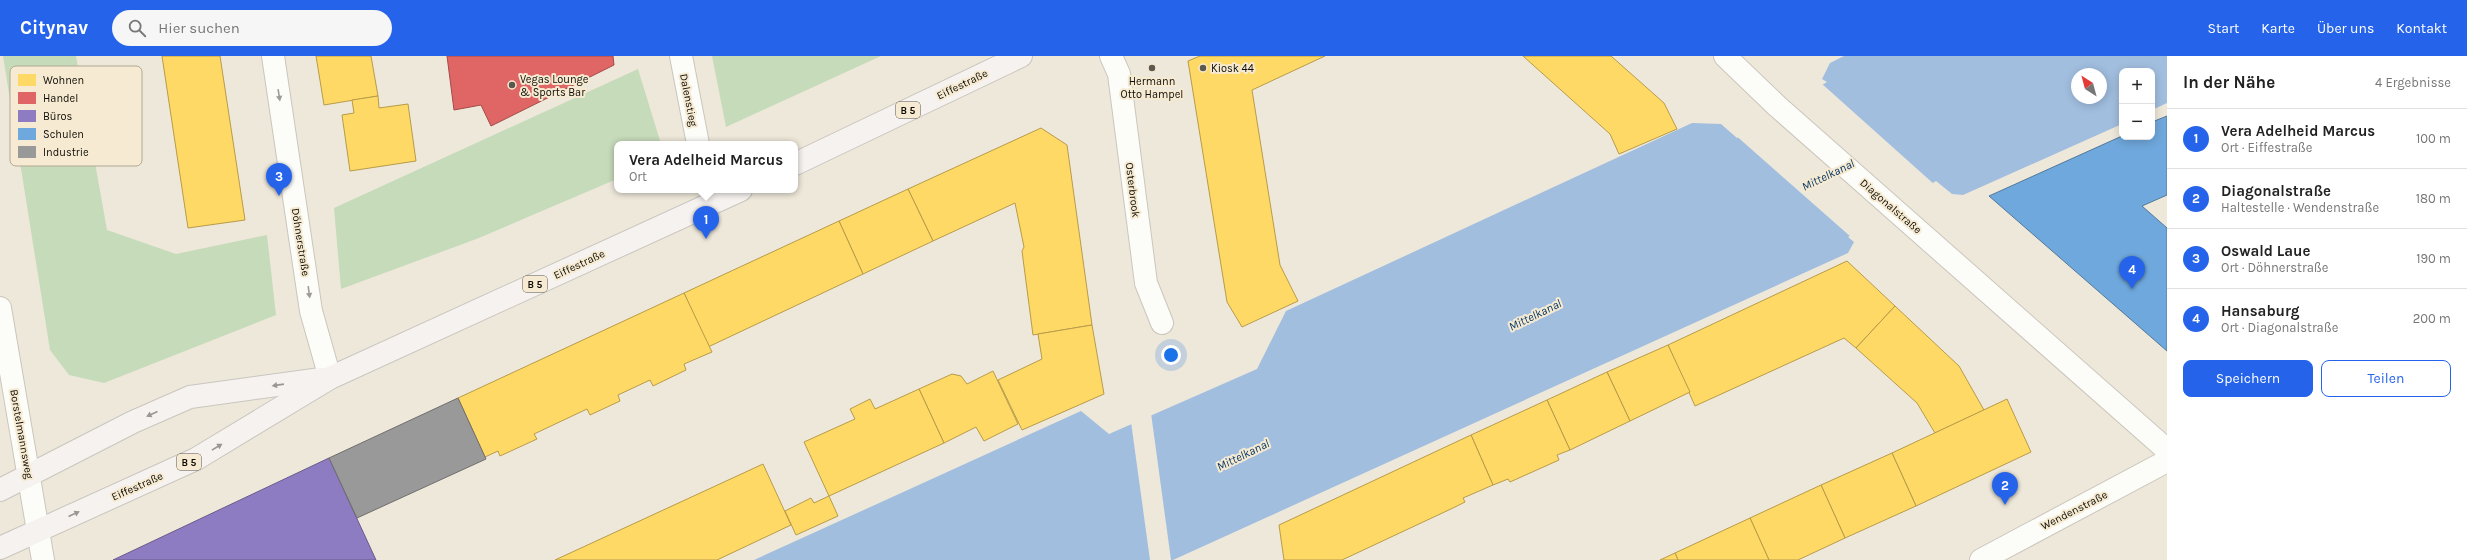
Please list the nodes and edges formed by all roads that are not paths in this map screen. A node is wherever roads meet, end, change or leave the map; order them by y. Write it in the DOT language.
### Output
graph roads {
  1 [pos="273,56"];
  2 [pos="680,56"];
  3 [pos="1021,56"];
  4 [pos="1111,56"];
  5 [pos="1725,56"];
  6 [pos="697,141"];
  7 [pos="798,163"];
  8 [pos="728,193"];
  9 [pos="715,196"];
  10 [pos="0,308"];
  11 [pos="1162,323"];
  12 [pos="330,378"];
  13 [pos="2167,450"];
  14 [pos="2167,461"];
  15 [pos="30,474"];
  16 [pos="0,490"];
  17 [pos="38,531"];
  18 [pos="0,548"];
  19 [pos="43,560"];
  20 [pos="1981,560"];
  1 -- 12 [label="street, Döhnerstraße, one-way"];
  2 -- 6 [label="street, Dalenstieg"];
  3 -- 7 [label="main road, Eiffestraße / B 5"];
  4 -- 11 [label="street, Osterbrook"];
  5 -- 13 [label="street, Diagonalstraße"];
  8 -- 9 [label="main road, Eiffestraße / B 5"];
  9 -- 12 [label="main road, Eiffestraße / B 5"];
  10 -- 15 [label="street, Borstelmannsweg"];
  12 -- 15 [label="main road, Eiffestraße / B 5, one-way"];
  17 -- 12 [label="main road, Eiffestraße / B 5, one-way"];
  14 -- 20 [label="street, Wendenstraße"];
  15 -- 16 [label="main road, Eiffestraße / B 5"];
  15 -- 17 [label="street, Borstelmannsweg"];
  17 -- 18 [label="main road, Eiffestraße / B 5"];
  17 -- 19 [label="street, Borstelmannsweg"];
}
